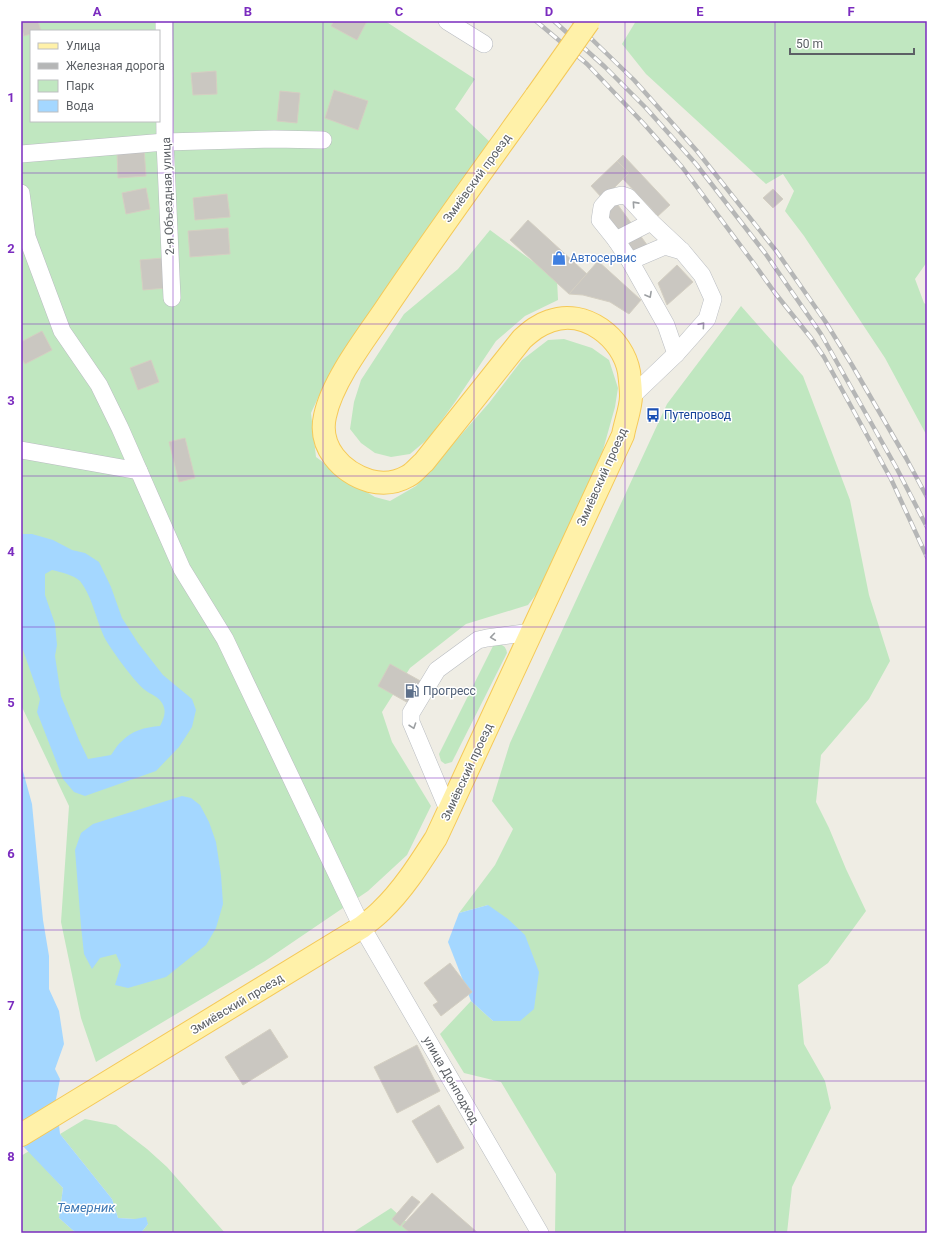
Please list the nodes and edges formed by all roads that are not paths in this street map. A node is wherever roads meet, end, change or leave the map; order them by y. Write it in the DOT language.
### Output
graph roads {
  1 [pos="164,21"];
  2 [pos="447,21"];
  3 [pos="589,21"];
  4 [pos="484,44"];
  5 [pos="323,140"];
  6 [pos="166,142"];
  7 [pos="21,154"];
  8 [pos="21,193"];
  9 [pos="651,222"];
  10 [pos="616,240"];
  11 [pos="682,251"];
  12 [pos="630,261"];
  13 [pos="172,298"];
  14 [pos="676,354"];
  15 [pos="631,397"];
  16 [pos="21,450"];
  17 [pos="139,471"];
  18 [pos="532,632"];
  19 [pos="449,812"];
  20 [pos="362,927"];
  21 [pos="21,1135"];
  22 [pos="540,1233"];
  1 -- 6 [label="street, 2-я Объездная улица"];
  2 -- 4 [label="street"];
  3 -- 15 [label="main road, Змиёвский проезд, bridge"];
  5 -- 6 [label="street"];
  6 -- 7 [label="street"];
  6 -- 13 [label="street, 2-я Объездная улица"];
  8 -- 17 [label="street, улица Донподход"];
  9 -- 10 [label="street"];
  9 -- 10 [label="street, one-way"];
  9 -- 11 [label="street"];
  10 -- 12 [label="street"];
  11 -- 12 [label="street"];
  14 -- 11 [label="street, one-way"];
  12 -- 14 [label="street, one-way"];
  14 -- 15 [label="street"];
  15 -- 18 [label="main road, Змиёвский проезд"];
  16 -- 17 [label="street"];
  17 -- 20 [label="street, улица Донподход"];
  18 -- 19 [label="main road, Змиёвский проезд"];
  18 -- 19 [label="street, one-way"];
  19 -- 20 [label="main road, Змиёвский проезд"];
  20 -- 21 [label="main road, Змиёвский проезд"];
  20 -- 22 [label="street, улица Донподход"];
}
